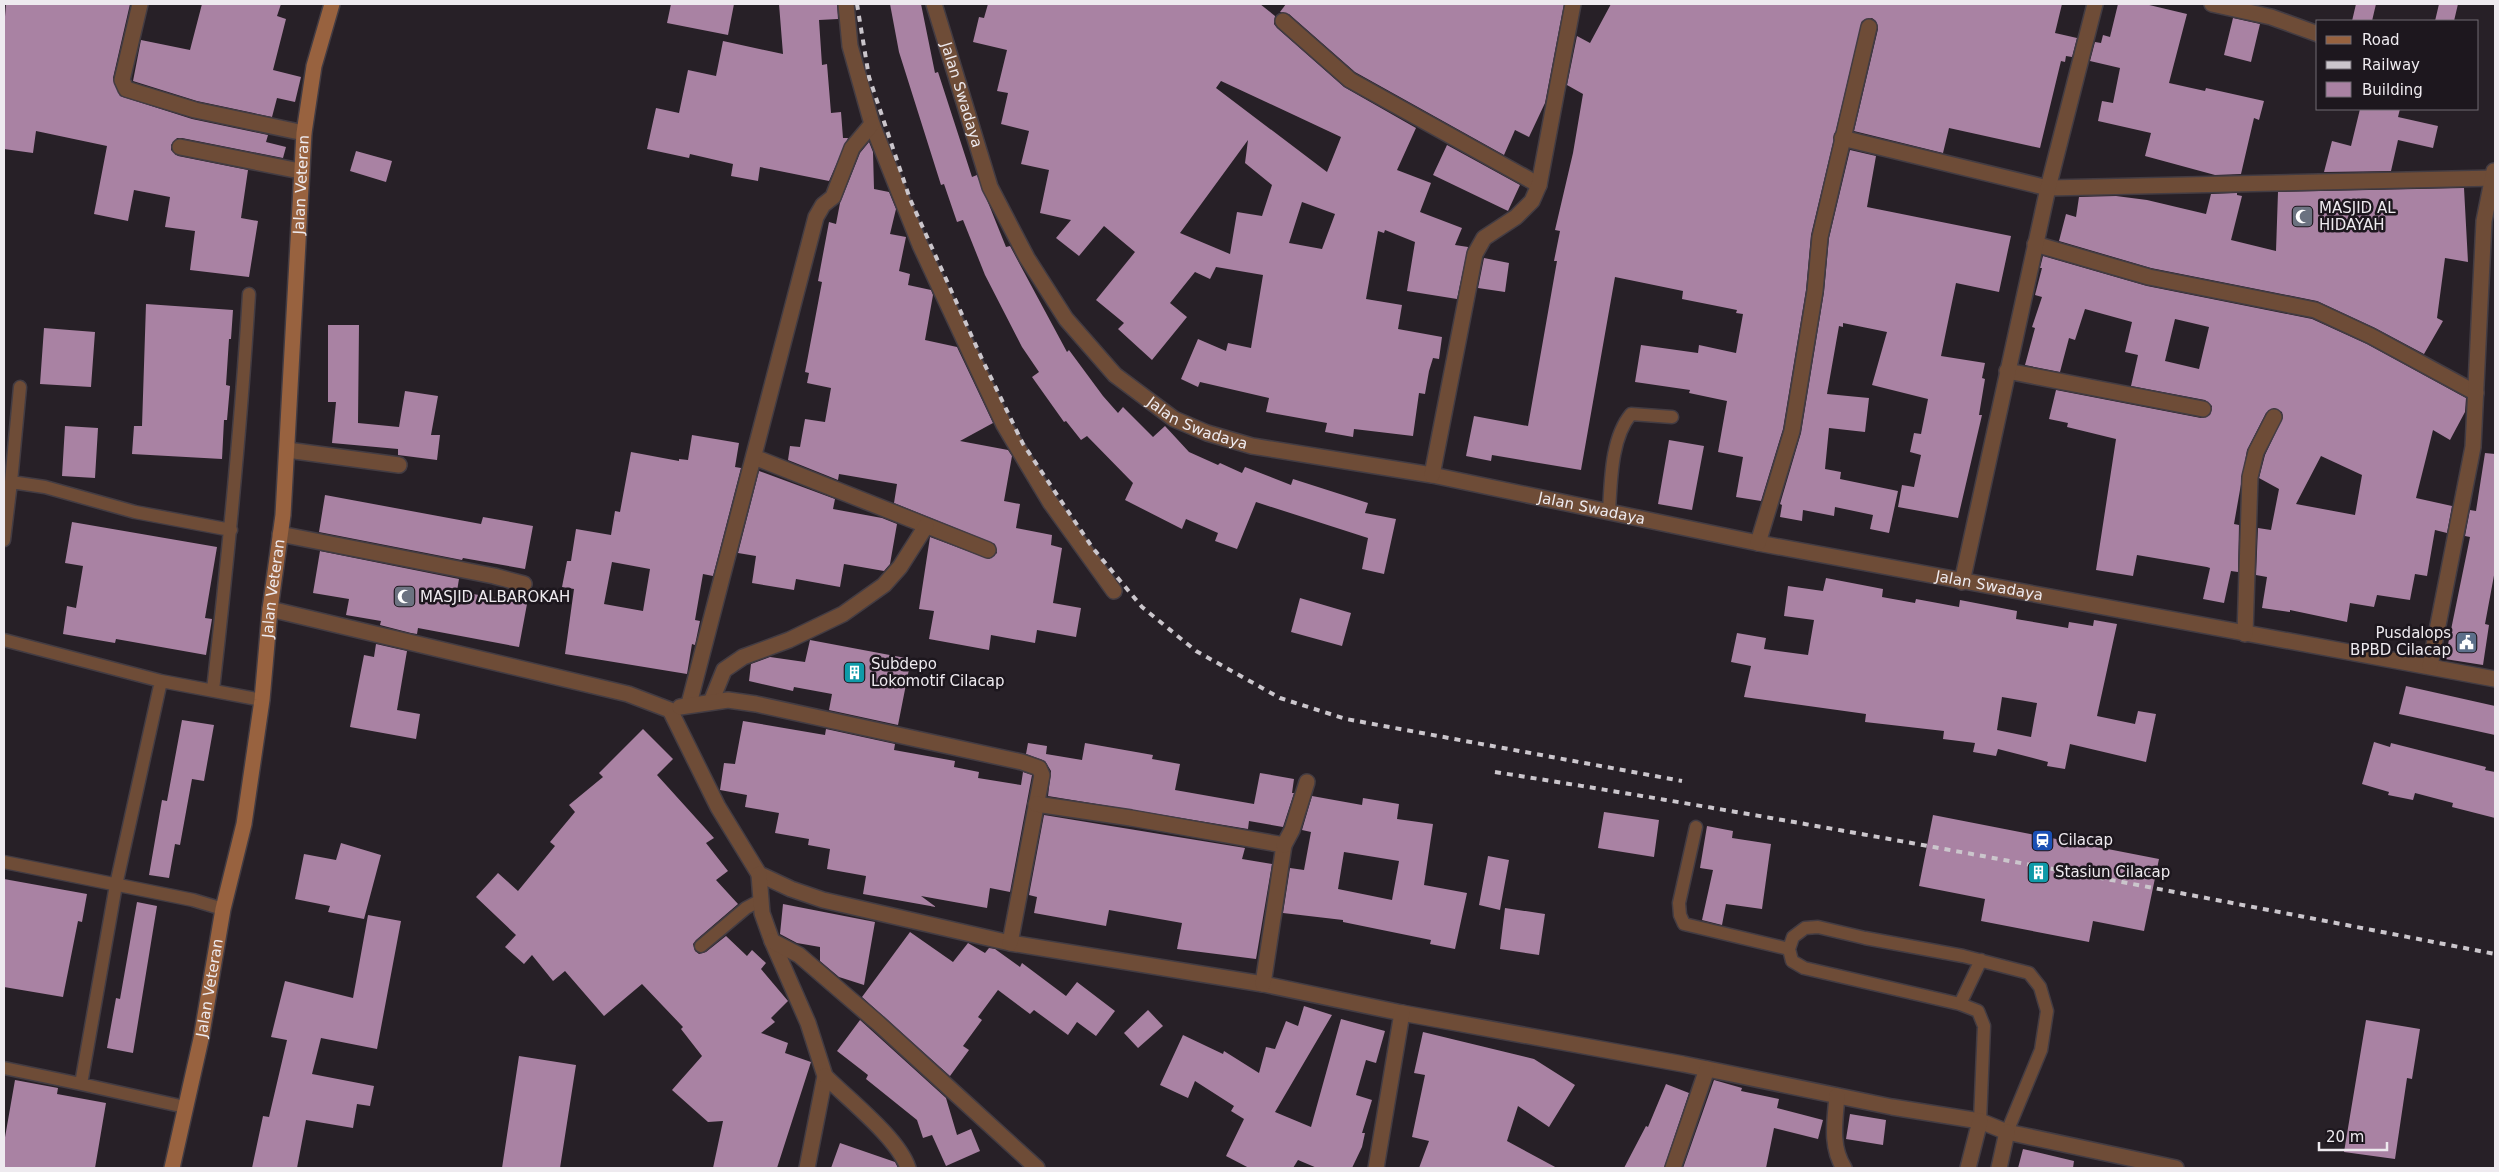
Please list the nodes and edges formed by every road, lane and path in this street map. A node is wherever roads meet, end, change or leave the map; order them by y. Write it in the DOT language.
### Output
graph roads {
  1 [pos="140,4"];
  2 [pos="332,4"];
  3 [pos="846,4"];
  4 [pos="934,4"];
  5 [pos="1573,4"];
  6 [pos="2095,4"];
  7 [pos="2212,4"];
  8 [pos="1283,22"];
  9 [pos="1869,26"];
  10 [pos="2316,33"];
  11 [pos="872,124"];
  12 [pos="304,133"];
  13 [pos="1842,138"];
  14 [pos="180,147"];
  15 [pos="300,171"];
  16 [pos="2494,175"];
  17 [pos="1539,185"];
  18 [pos="2048,188"];
  19 [pos="2035,244"];
  20 [pos="249,294"];
  21 [pos="2007,372"];
  22 [pos="20,388"];
  23 [pos="2476,393"];
  24 [pos="2203,409"];
  25 [pos="1672,417"];
  26 [pos="2274,417"];
  27 [pos="287,450"];
  28 [pos="754,457"];
  29 [pos="399,465"];
  30 [pos="1432,476"];
  31 [pos="11,482"];
  32 [pos="1609,511"];
  33 [pos="926,526"];
  34 [pos="231,530"];
  35 [pos="280,534"];
  36 [pos="4,540"];
  37 [pos="1758,543"];
  38 [pos="988,550"];
  39 [pos="1962,582"];
  40 [pos="524,584"];
  41 [pos="1114,591"];
  42 [pos="270,609"];
  43 [pos="2245,634"];
  44 [pos="4,640"];
  45 [pos="2430,666"];
  46 [pos="2495,679"];
  47 [pos="161,680"];
  48 [pos="213,690"];
  49 [pos="262,700"];
  50 [pos="711,702"];
  51 [pos="689,704"];
  52 [pos="670,710"];
  53 [pos="1306,782"];
  54 [pos="1036,804"];
  55 [pos="1696,827"];
  56 [pos="1284,845"];
  57 [pos="4,862"];
  58 [pos="759,874"];
  59 [pos="116,886"];
  60 [pos="761,900"];
  61 [pos="223,909"];
  62 [pos="772,941"];
  63 [pos="1010,943"];
  64 [pos="701,946"];
  65 [pos="1789,949"];
  66 [pos="1981,960"];
  67 [pos="1263,984"];
  68 [pos="1960,1004"];
  69 [pos="1402,1013"];
  70 [pos="4,1068"];
  71 [pos="1707,1069"];
  72 [pos="825,1076"];
  73 [pos="81,1084"];
  74 [pos="1837,1096"];
  75 [pos="185,1107"];
  76 [pos="1980,1121"];
  77 [pos="2008,1132"];
  78 [pos="172,1168"];
  79 [pos="807,1168"];
  80 [pos="908,1168"];
  81 [pos="1037,1168"];
  82 [pos="1376,1168"];
  83 [pos="1673,1168"];
  84 [pos="1844,1168"];
  85 [pos="1968,1168"];
  86 [pos="1999,1168"];
  87 [pos="2176,1168"];
  1 -- 12 [label="street"];
  2 -- 12 [label="main road, Jalan Veteran"];
  3 -- 11 [label="street"];
  4 -- 30 [label="street, Jalan Swadaya"];
  5 -- 17 [label="street"];
  6 -- 18 [label="street"];
  7 -- 10 [label="street"];
  8 -- 17 [label="street"];
  9 -- 13 [label="street"];
  11 -- 28 [label="street"];
  11 -- 41 [label="street"];
  12 -- 15 [label="main road, Jalan Veteran"];
  13 -- 18 [label="street"];
  13 -- 37 [label="street"];
  14 -- 15 [label="street"];
  15 -- 27 [label="main road, Jalan Veteran"];
  16 -- 18 [label="street"];
  16 -- 23 [label="street"];
  17 -- 30 [label="street"];
  18 -- 19 [label="street"];
  19 -- 21 [label="street"];
  19 -- 23 [label="street"];
  20 -- 34 [label="lane"];
  21 -- 24 [label="street"];
  21 -- 39 [label="street"];
  22 -- 31 [label="lane"];
  23 -- 45 [label="street"];
  25 -- 32 [label="lane"];
  26 -- 43 [label="street"];
  27 -- 29 [label="street"];
  27 -- 35 [label="main road, Jalan Veteran"];
  28 -- 33 [label="street"];
  28 -- 51 [label="street"];
  30 -- 32 [label="street, Jalan Swadaya"];
  31 -- 34 [label="lane"];
  31 -- 36 [label="lane"];
  32 -- 37 [label="street, Jalan Swadaya"];
  33 -- 38 [label="street"];
  33 -- 50 [label="street"];
  34 -- 48 [label="lane"];
  35 -- 40 [label="street"];
  35 -- 42 [label="main road, Jalan Veteran"];
  37 -- 39 [label="street, Jalan Swadaya"];
  39 -- 43 [label="street, Jalan Swadaya"];
  42 -- 49 [label="main road, Jalan Veteran"];
  42 -- 52 [label="street"];
  43 -- 45 [label="street, Jalan Swadaya"];
  44 -- 47 [label="lane"];
  45 -- 46 [label="street, Jalan Swadaya"];
  47 -- 48 [label="lane"];
  47 -- 59 [label="lane"];
  48 -- 49 [label="lane"];
  49 -- 61 [label="main road, Jalan Veteran"];
  50 -- 51 [label="street"];
  50 -- 54 [label="street"];
  51 -- 52 [label="street"];
  52 -- 58 [label="street"];
  53 -- 56 [label="street"];
  54 -- 56 [label="street"];
  54 -- 63 [label="street"];
  55 -- 65 [label="lane"];
  56 -- 67 [label="street"];
  57 -- 59 [label="lane"];
  58 -- 60 [label="street"];
  58 -- 63 [label="street"];
  59 -- 61 [label="lane"];
  59 -- 73 [label="lane"];
  60 -- 62 [label="street"];
  60 -- 64 [label="lane"];
  61 -- 75 [label="main road, Jalan Veteran"];
  62 -- 72 [label="street"];
  62 -- 81 [label="street"];
  63 -- 67 [label="street"];
  65 -- 66 [label="lane"];
  65 -- 68 [label="lane"];
  66 -- 68 [label="lane"];
  66 -- 77 [label="lane"];
  67 -- 69 [label="street"];
  68 -- 76 [label="lane"];
  69 -- 71 [label="street"];
  69 -- 82 [label="street"];
  70 -- 73 [label="lane"];
  71 -- 74 [label="street"];
  71 -- 83 [label="street"];
  72 -- 79 [label="street"];
  72 -- 80 [label="street"];
  73 -- 75 [label="lane"];
  74 -- 76 [label="street"];
  74 -- 84 [label="street"];
  75 -- 78 [label="main road, Jalan Veteran"];
  76 -- 77 [label="street"];
  76 -- 85 [label="street"];
  77 -- 86 [label="street"];
  77 -- 87 [label="street"];
}
